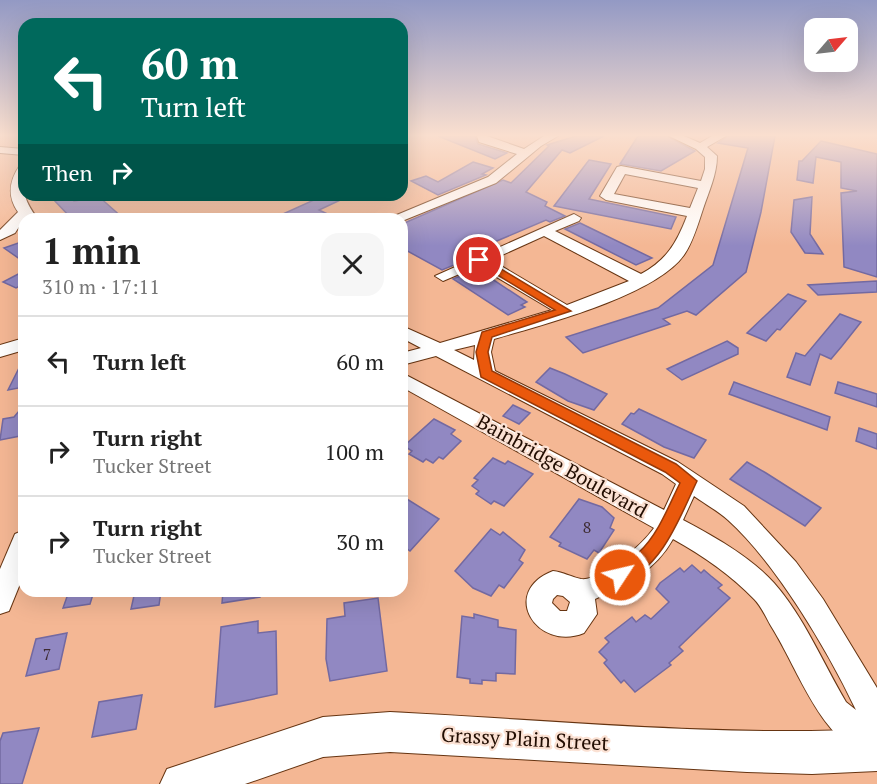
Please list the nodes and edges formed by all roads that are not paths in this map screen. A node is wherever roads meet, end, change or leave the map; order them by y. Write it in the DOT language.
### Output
graph roads {
  1 [pos="501,173"];
  2 [pos="620,173"];
  3 [pos="635,173"];
  4 [pos="709,173"];
  5 [pos="18,176"];
  6 [pos="704,185"];
  7 [pos="18,193"];
  8 [pos="408,213"];
  9 [pos="693,213"];
  10 [pos="574,218"];
  11 [pos="18,224"];
  12 [pos="544,231"];
  13 [pos="18,234"];
  14 [pos="0,236"];
  15 [pos="0,240"];
  16 [pos="479,260"];
  17 [pos="443,276"];
  18 [pos="642,281"];
  19 [pos="565,311"];
  20 [pos="408,334"];
  21 [pos="486,334"];
  22 [pos="18,346"];
  23 [pos="437,349"];
  24 [pos="0,351"];
  25 [pos="408,357"];
  26 [pos="486,374"];
  27 [pos="408,382"];
  28 [pos="689,481"];
  29 [pos="668,524"];
  30 [pos="18,556"];
  31 [pos="579,593"];
  32 [pos="0,602"];
  33 [pos="877,739"];
  34 [pos="877,749"];
  35 [pos="182,784"];
  1 -- 8 [label="street"];
  2 -- 9 [label="street"];
  3 -- 6 [label="street"];
  4 -- 6 [label="street"];
  5 -- 7 [label="street"];
  6 -- 9 [label="street"];
  9 -- 18 [label="street"];
  10 -- 12 [label="street"];
  11 -- 14 [label="street"];
  12 -- 16 [label="street"];
  12 -- 18 [label="street"];
  13 -- 15 [label="street"];
  16 -- 17 [label="street"];
  16 -- 19 [label="street"];
  18 -- 19 [label="street"];
  19 -- 21 [label="street"];
  20 -- 23 [label="street"];
  21 -- 23 [label="street"];
  21 -- 26 [label="street"];
  22 -- 24 [label="street"];
  23 -- 25 [label="street"];
  23 -- 26 [label="street"];
  26 -- 28 [label="street"];
  27 -- 29 [label="street, Bainbridge Boulevard"];
  28 -- 29 [label="street"];
  28 -- 33 [label="street"];
  29 -- 31 [label="street"];
  29 -- 34 [label="street, Bainbridge Boulevard"];
  30 -- 32 [label="street"];
  34 -- 35 [label="main road, Grassy Plain Street"];
}
